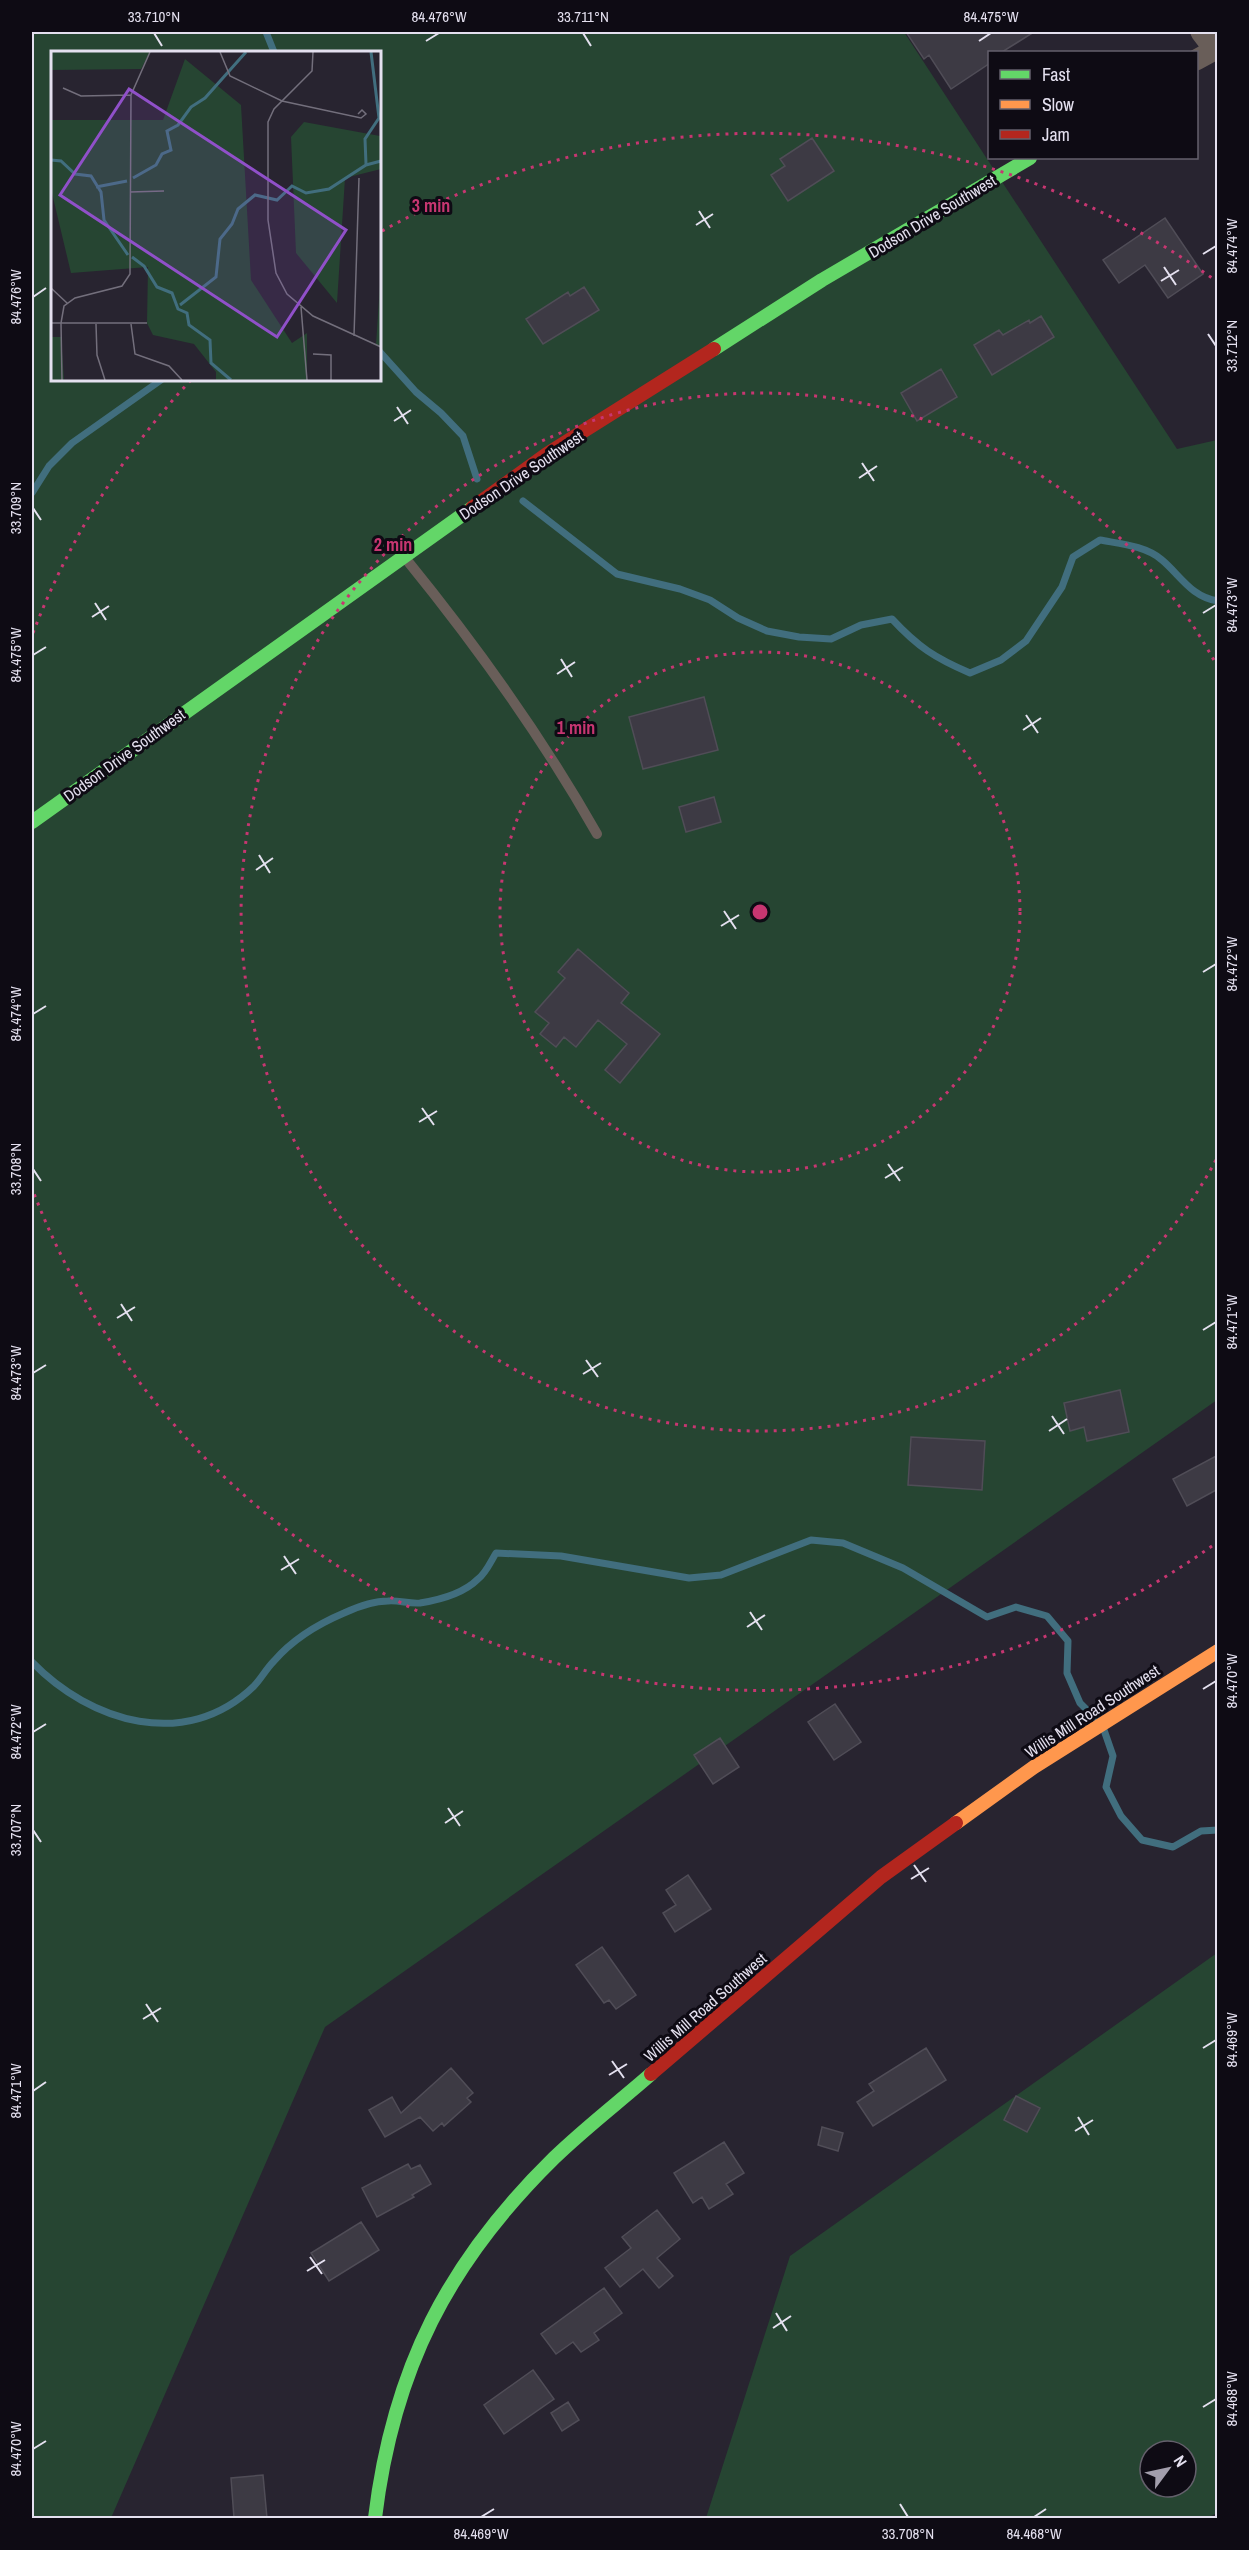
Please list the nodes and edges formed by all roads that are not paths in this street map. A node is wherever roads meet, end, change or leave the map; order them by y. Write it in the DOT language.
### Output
graph roads {
  1 [pos="1201,32"];
  2 [pos="1209,52"];
  3 [pos="1028,159"];
  4 [pos="404,556"];
  5 [pos="32,822"];
  6 [pos="597,834"];
  7 [pos="1218,1651"];
  8 [pos="375,2518"];
  1 -- 2 [label="street"];
  3 -- 4 [label="street, Dodson Drive Southwest"];
  4 -- 5 [label="street, Dodson Drive Southwest"];
  4 -- 6 [label="lane"];
  7 -- 8 [label="street, Willis Mill Road Southwest"];
}
